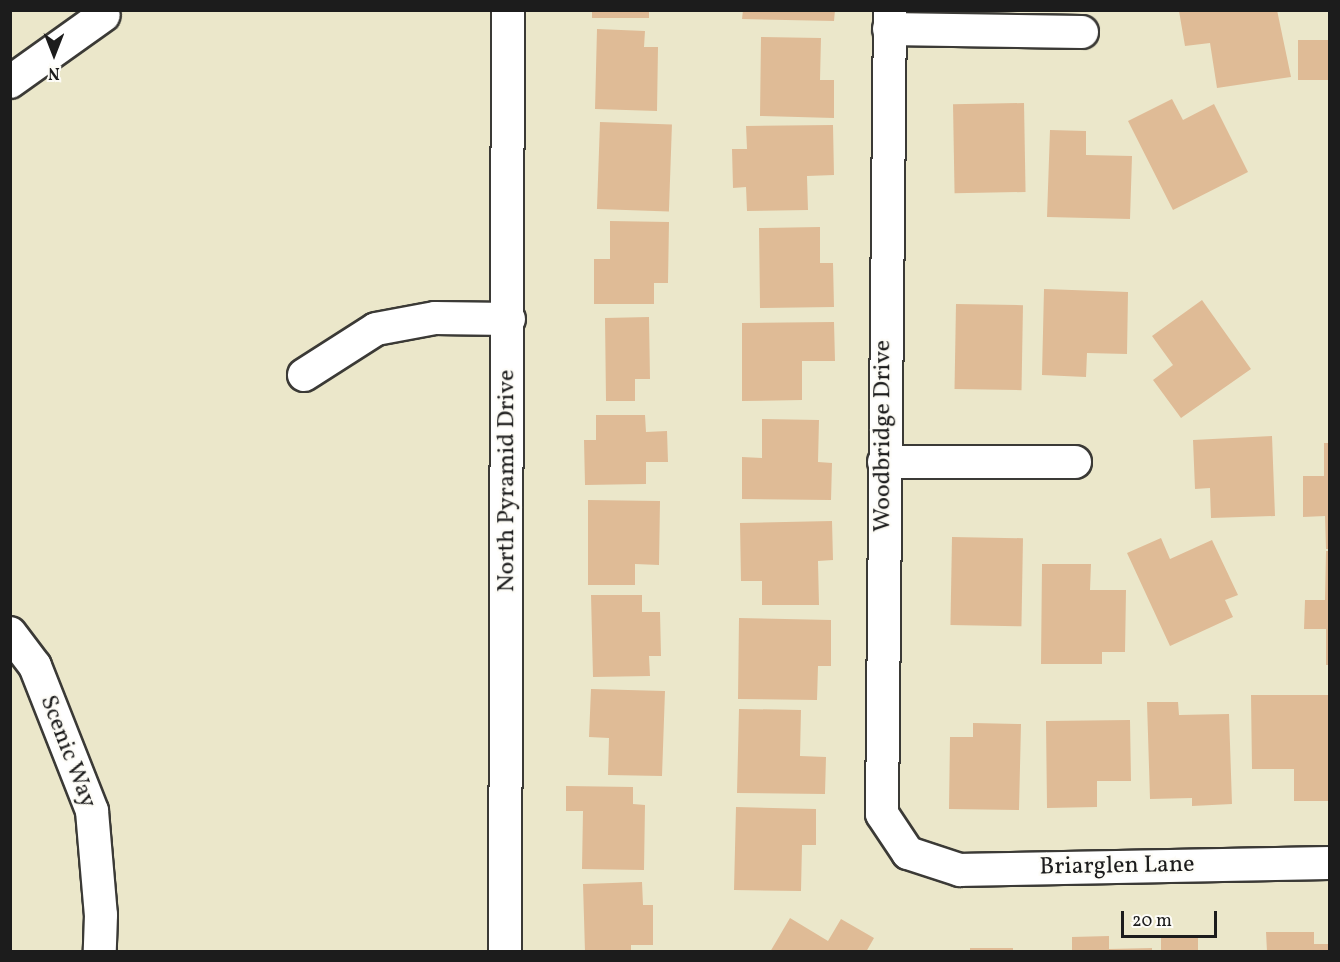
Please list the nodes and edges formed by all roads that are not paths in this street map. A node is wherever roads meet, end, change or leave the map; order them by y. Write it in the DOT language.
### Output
graph roads {
  1 [pos="508,10"];
  2 [pos="104,15"];
  3 [pos="889,20"];
  4 [pos="1082,32"];
  5 [pos="10,82"];
  6 [pos="509,319"];
  7 [pos="304,375"];
  8 [pos="884,462"];
  9 [pos="1075,462"];
  10 [pos="10,633"];
  11 [pos="908,853"];
  12 [pos="1329,863"];
  13 [pos="100,951"];
  14 [pos="505,951"];
  1 -- 6 [label="street, North Pyramid Drive"];
  2 -- 5 [label="street"];
  3 -- 4 [label="street"];
  3 -- 8 [label="street, Woodbridge Drive"];
  6 -- 7 [label="street"];
  6 -- 14 [label="street, North Pyramid Drive"];
  8 -- 9 [label="street"];
  8 -- 11 [label="street, Woodbridge Drive"];
  10 -- 13 [label="street, Scenic Way"];
  11 -- 12 [label="street, Briarglen Lane"];
}
